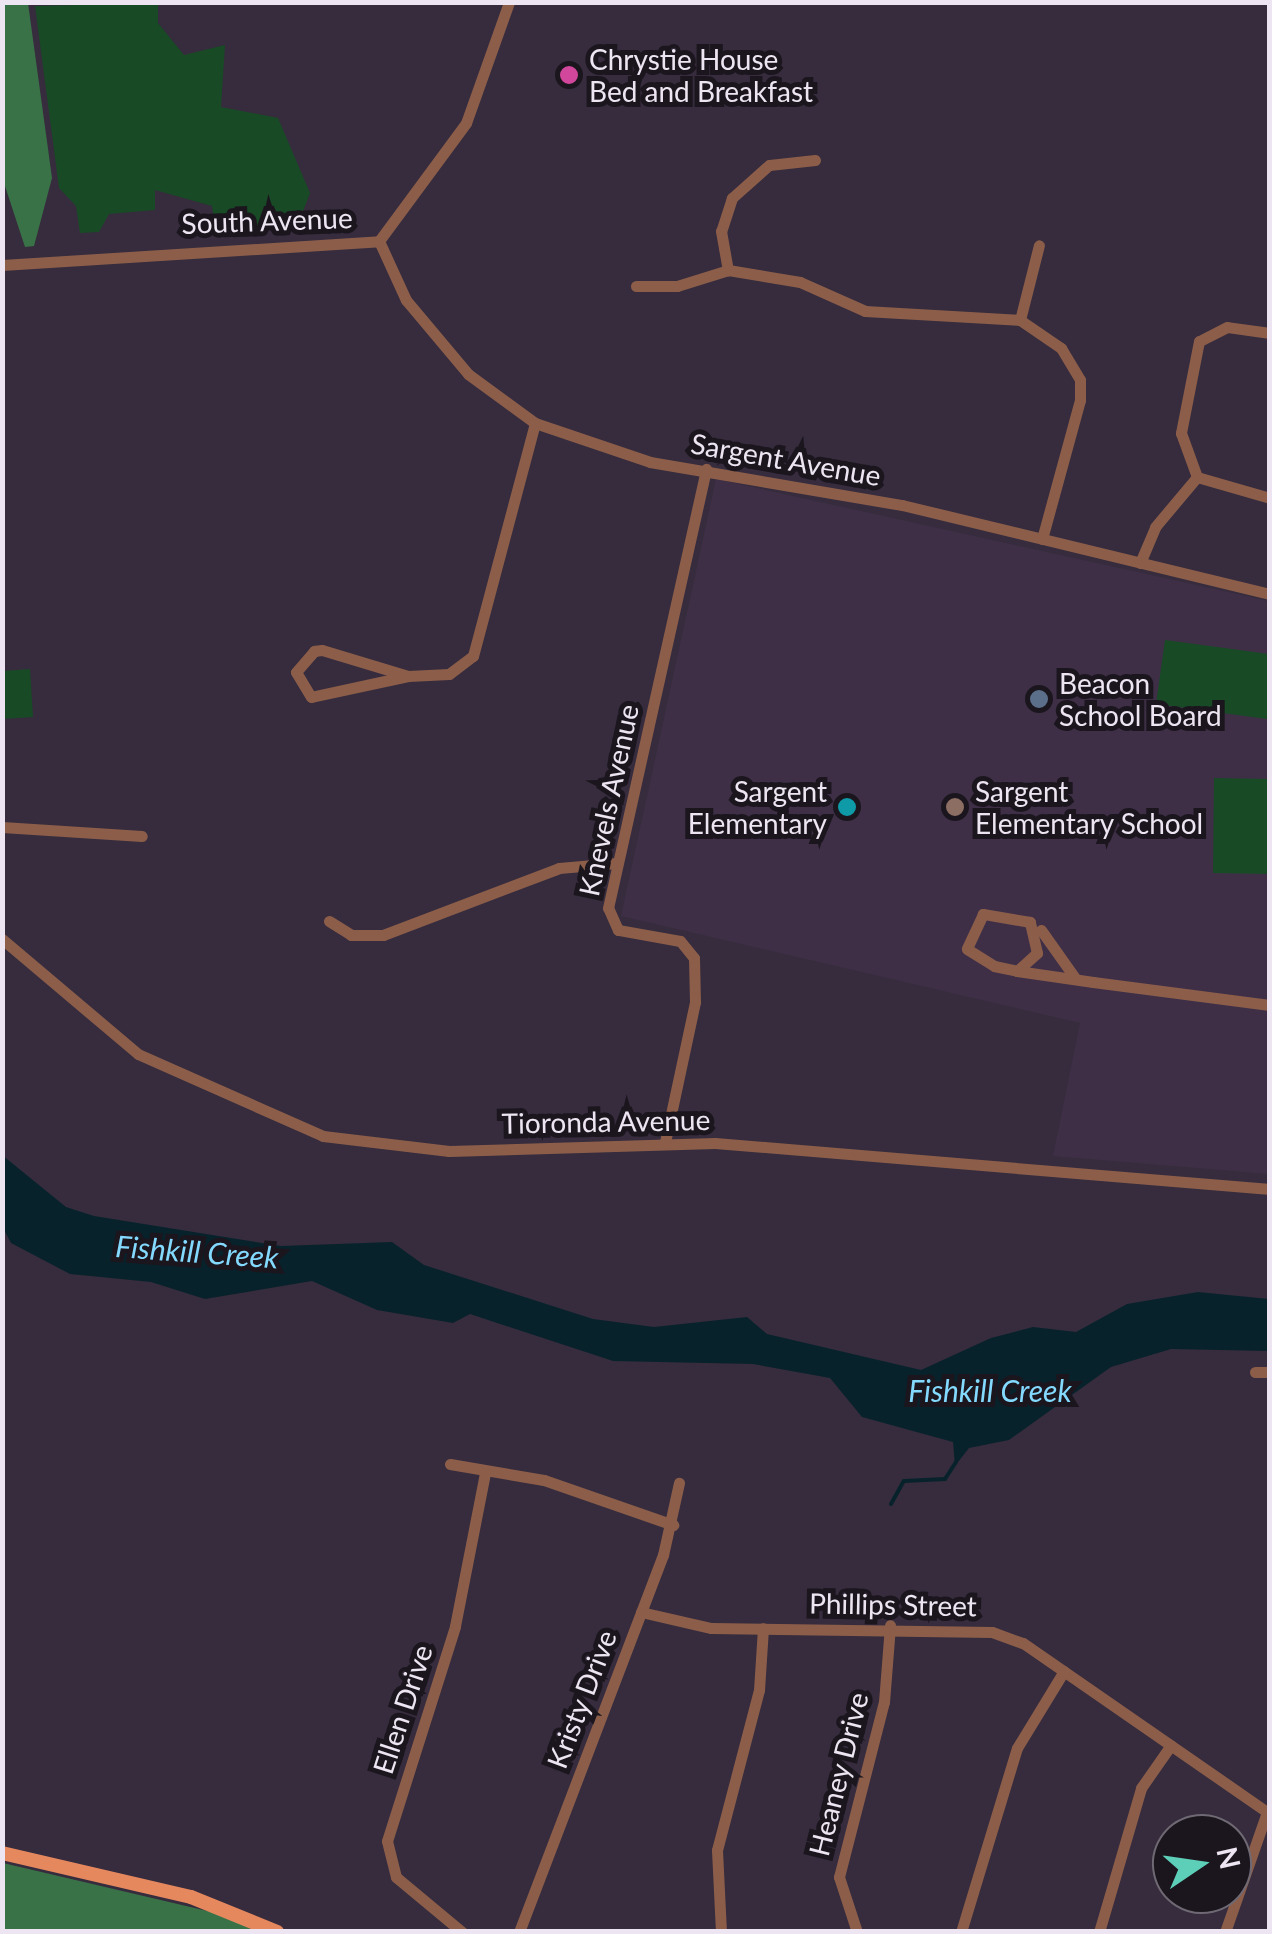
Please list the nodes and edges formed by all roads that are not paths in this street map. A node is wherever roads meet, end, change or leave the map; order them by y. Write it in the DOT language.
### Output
graph roads {
  1 [pos="510,2"];
  2 [pos="815,160"];
  3 [pos="379,241"];
  4 [pos="1039,245"];
  5 [pos="2,265"];
  6 [pos="728,270"];
  7 [pos="636,286"];
  8 [pos="1020,320"];
  9 [pos="1270,333"];
  10 [pos="535,424"];
  11 [pos="706,469"];
  12 [pos="1197,477"];
  13 [pos="1270,498"];
  14 [pos="1042,539"];
  15 [pos="1140,564"];
  16 [pos="1270,594"];
  17 [pos="408,676"];
  18 [pos="2,827"];
  19 [pos="142,836"];
  20 [pos="618,863"];
  21 [pos="329,921"];
  22 [pos="1030,922"];
  23 [pos="2,939"];
  24 [pos="1017,971"];
  25 [pos="1079,980"];
  26 [pos="1270,1004"];
  27 [pos="665,1142"];
  28 [pos="1270,1189"];
  29 [pos="1255,1372"];
  30 [pos="1270,1372"];
  31 [pos="450,1464"];
  32 [pos="485,1474"];
  33 [pos="680,1482"];
  34 [pos="673,1524"];
  35 [pos="641,1612"];
  36 [pos="890,1625"];
  37 [pos="763,1628"];
  38 [pos="1064,1671"];
  39 [pos="1171,1745"];
  40 [pos="1268,1813"];
  41 [pos="2,1853"];
  42 [pos="276,1932"];
  43 [pos="462,1932"];
  44 [pos="519,1932"];
  45 [pos="721,1932"];
  46 [pos="856,1932"];
  47 [pos="961,1932"];
  48 [pos="1099,1932"];
  49 [pos="1224,1932"];
  1 -- 3 [label="street, South Avenue"];
  2 -- 6 [label="street"];
  3 -- 5 [label="street, South Avenue"];
  3 -- 10 [label="street, Sargent Avenue"];
  4 -- 8 [label="street"];
  6 -- 7 [label="street"];
  6 -- 8 [label="street"];
  8 -- 14 [label="street"];
  9 -- 12 [label="street"];
  10 -- 11 [label="street, Sargent Avenue"];
  10 -- 17 [label="street"];
  11 -- 14 [label="street, Sargent Avenue"];
  11 -- 20 [label="street, Knevels Avenue"];
  12 -- 13 [label="street"];
  12 -- 15 [label="street"];
  14 -- 15 [label="street, Sargent Avenue"];
  15 -- 16 [label="street, Sargent Avenue"];
  17 -- 17 [label="street"];
  18 -- 19 [label="street"];
  20 -- 21 [label="street"];
  20 -- 27 [label="street, Knevels Avenue"];
  22 -- 24 [label="street"];
  22 -- 24 [label="street"];
  22 -- 25 [label="street"];
  23 -- 27 [label="street, Tioronda Avenue"];
  24 -- 25 [label="street"];
  25 -- 26 [label="street"];
  27 -- 28 [label="street, Tioronda Avenue"];
  29 -- 30 [label="street"];
  31 -- 32 [label="street"];
  32 -- 34 [label="street"];
  32 -- 43 [label="street, Ellen Drive"];
  33 -- 34 [label="street, Kristy Drive"];
  34 -- 35 [label="street, Kristy Drive"];
  35 -- 37 [label="street, Phillips Street"];
  35 -- 44 [label="street, Kristy Drive"];
  36 -- 37 [label="street, Phillips Street"];
  36 -- 38 [label="street, Phillips Street"];
  36 -- 46 [label="street, Heaney Drive"];
  37 -- 45 [label="street"];
  38 -- 39 [label="street, Phillips Street"];
  38 -- 47 [label="street"];
  39 -- 40 [label="street, Phillips Street"];
  39 -- 48 [label="street"];
  40 -- 49 [label="street"];
  41 -- 42 [label="main road"];
}
